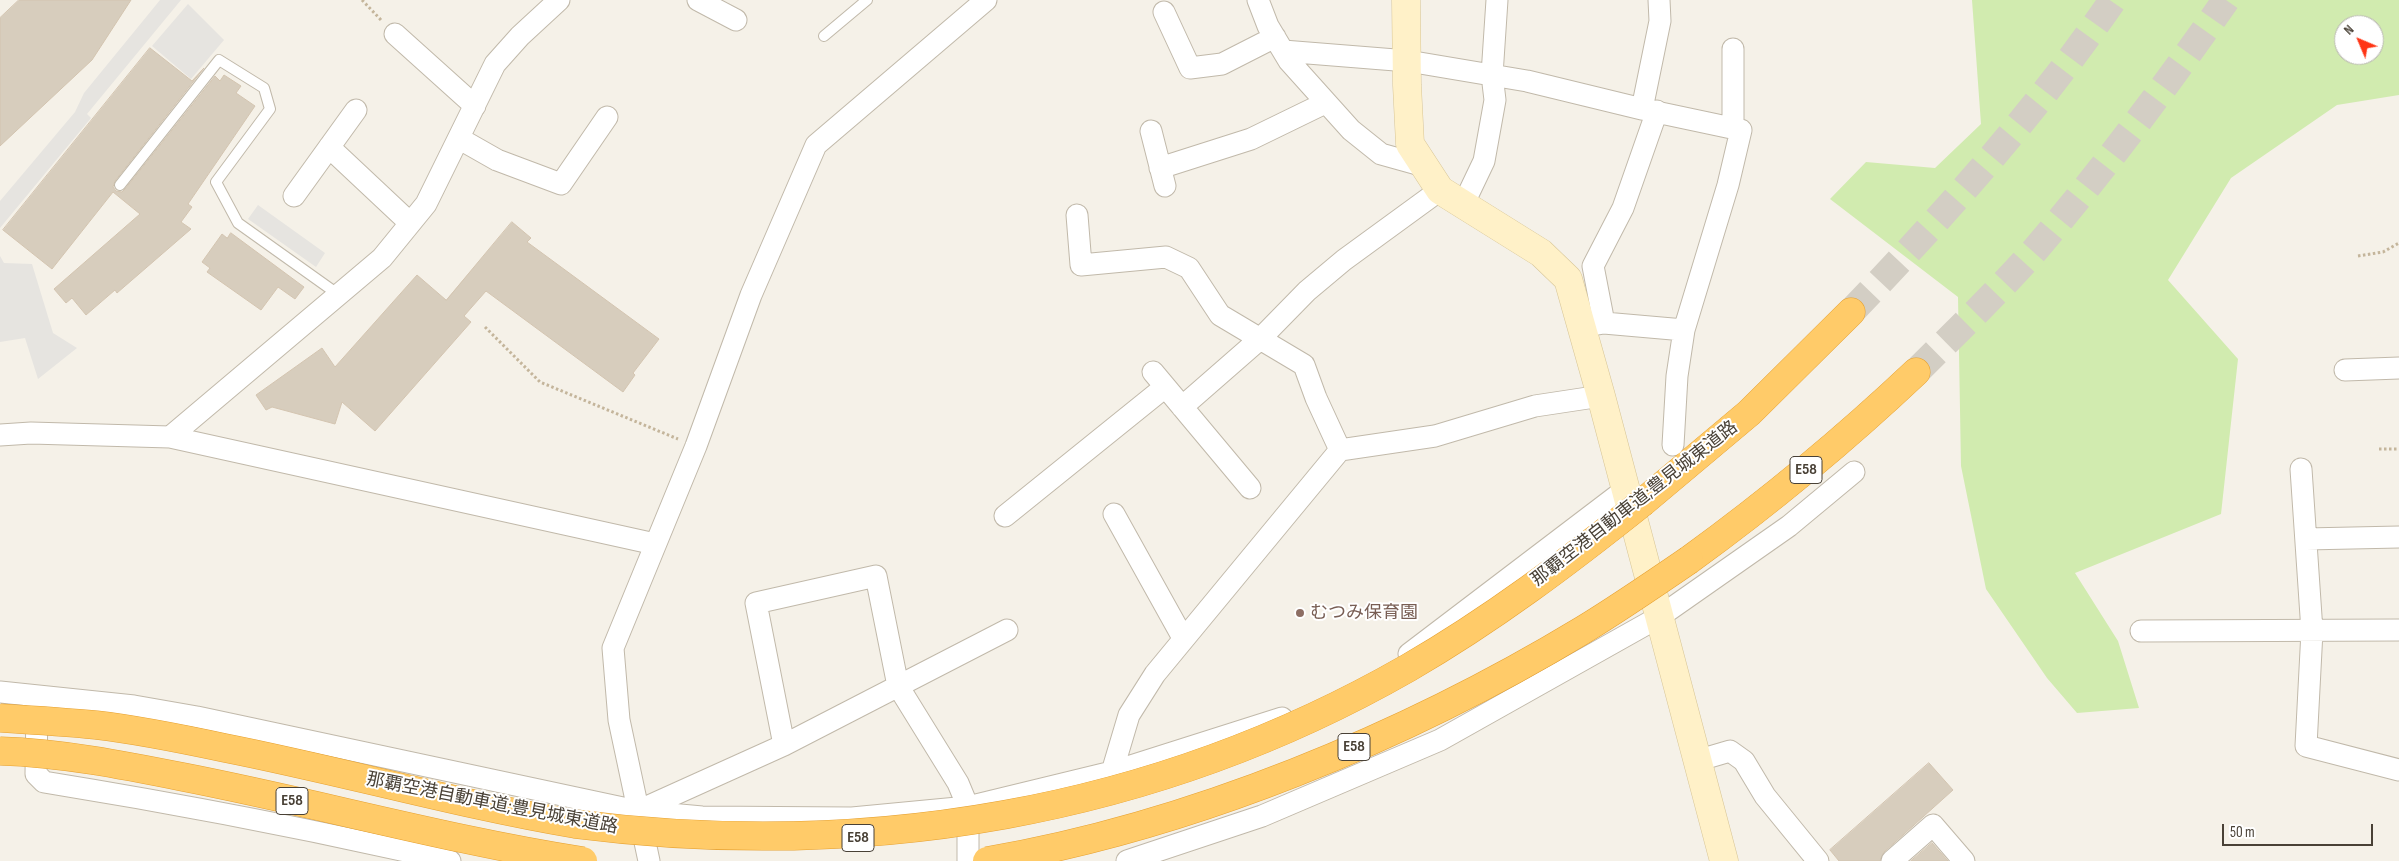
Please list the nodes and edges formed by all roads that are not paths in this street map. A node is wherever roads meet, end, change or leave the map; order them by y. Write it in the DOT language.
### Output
graph roads {
  1 [pos="559,0"];
  2 [pos="698,0"];
  3 [pos="867,0"];
  4 [pos="986,0"];
  5 [pos="1258,0"];
  6 [pos="1406,0"];
  7 [pos="1497,0"];
  8 [pos="1659,0"];
  9 [pos="1164,12"];
  10 [pos="736,20"];
  11 [pos="395,34"];
  12 [pos="824,36"];
  13 [pos="1279,44"];
  14 [pos="1733,49"];
  15 [pos="1408,61"];
  16 [pos="1492,75"];
  17 [pos="1325,102"];
  18 [pos="476,106"];
  19 [pos="356,110"];
  20 [pos="1649,110"];
  21 [pos="607,117"];
  22 [pos="1733,128"];
  23 [pos="1151,131"];
  24 [pos="460,139"];
  25 [pos="329,147"];
  26 [pos="1424,166"];
  27 [pos="120,185"];
  28 [pos="1440,190"];
  29 [pos="294,196"];
  30 [pos="1463,204"];
  31 [pos="1077,215"];
  32 [pos="410,223"];
  33 [pos="338,295"];
  34 [pos="1852,312"];
  35 [pos="1593,325"];
  36 [pos="1684,330"];
  37 [pos="1261,338"];
  38 [pos="2399,368"];
  39 [pos="2345,370"];
  40 [pos="1916,372"];
  41 [pos="1602,396"];
  42 [pos="1182,407"];
  43 [pos="0,435"];
  44 [pos="170,437"];
  45 [pos="1673,445"];
  46 [pos="1340,450"];
  47 [pos="2300,469"];
  48 [pos="1854,472"];
  49 [pos="1250,488"];
  50 [pos="1634,496"];
  51 [pos="1114,514"];
  52 [pos="1005,516"];
  53 [pos="2399,537"];
  54 [pos="2306,540"];
  55 [pos="655,544"];
  56 [pos="1659,617"];
  57 [pos="1007,630"];
  58 [pos="2399,630"];
  59 [pos="2141,631"];
  60 [pos="2312,631"];
  61 [pos="1183,638"];
  62 [pos="898,686"];
  63 [pos="0,692"];
  64 [pos="37,695"];
  65 [pos="0,718"];
  66 [pos="784,745"];
  67 [pos="0,751"];
  68 [pos="1696,761"];
  69 [pos="2399,770"];
  70 [pos="1112,772"];
  71 [pos="968,807"];
  72 [pos="637,811"];
  73 [pos="450,861"];
  74 [pos="583,861"];
  75 [pos="649,861"];
  76 [pos="968,861"];
  77 [pos="987,861"];
  78 [pos="1127,861"];
  79 [pos="1724,861"];
  80 [pos="1818,861"];
  81 [pos="1892,861"];
  82 [pos="1964,861"];
  1 -- 18 [label="street"];
  2 -- 10 [label="street"];
  3 -- 12 [label="lane"];
  4 -- 55 [label="street"];
  5 -- 13 [label="street"];
  6 -- 15 [label="street"];
  7 -- 16 [label="street"];
  8 -- 20 [label="street"];
  9 -- 13 [label="street"];
  11 -- 18 [label="street"];
  13 -- 15 [label="street"];
  13 -- 17 [label="street"];
  14 -- 22 [label="street"];
  15 -- 16 [label="street"];
  15 -- 26 [label="street"];
  16 -- 20 [label="street"];
  16 -- 30 [label="street"];
  17 -- 23 [label="street"];
  17 -- 26 [label="street"];
  18 -- 24 [label="street"];
  19 -- 25 [label="street"];
  20 -- 22 [label="street"];
  20 -- 35 [label="street"];
  21 -- 24 [label="street"];
  22 -- 36 [label="street"];
  24 -- 32 [label="street"];
  25 -- 29 [label="street"];
  25 -- 32 [label="street"];
  26 -- 28 [label="street"];
  27 -- 33 [label="lane"];
  28 -- 30 [label="street"];
  28 -- 37 [label="street"];
  30 -- 35 [label="street"];
  31 -- 37 [label="street"];
  32 -- 33 [label="street"];
  33 -- 44 [label="street"];
  34 -- 50 [label="highway, 那覇空港自動車道;豊見城東道路 / E58"];
  35 -- 36 [label="street"];
  35 -- 41 [label="street"];
  36 -- 45 [label="street"];
  37 -- 42 [label="street"];
  37 -- 46 [label="street"];
  38 -- 39 [label="street"];
  40 -- 77 [label="highway, E58, bridge"];
  41 -- 46 [label="street"];
  41 -- 50 [label="street"];
  42 -- 49 [label="street"];
  42 -- 52 [label="street"];
  43 -- 44 [label="street"];
  44 -- 55 [label="street"];
  46 -- 61 [label="street"];
  47 -- 54 [label="street"];
  48 -- 56 [label="street"];
  50 -- 56 [label="street"];
  50 -- 65 [label="highway, 那覇空港自動車道;豊見城東道路 / E58, bridge"];
  50 -- 70 [label="street"];
  51 -- 61 [label="street"];
  53 -- 54 [label="street"];
  54 -- 60 [label="street"];
  55 -- 72 [label="street"];
  56 -- 68 [label="street"];
  56 -- 78 [label="street"];
  57 -- 62 [label="street"];
  58 -- 60 [label="street"];
  59 -- 60 [label="street"];
  60 -- 69 [label="street"];
  61 -- 70 [label="street"];
  62 -- 66 [label="street"];
  62 -- 66 [label="street"];
  62 -- 71 [label="street"];
  63 -- 64 [label="street"];
  64 -- 72 [label="street"];
  64 -- 73 [label="street"];
  66 -- 72 [label="street"];
  67 -- 74 [label="highway, 那覇空港自動車道;豊見城東道路 / E58, bridge"];
  68 -- 79 [label="street"];
  68 -- 80 [label="street"];
  70 -- 71 [label="street"];
  71 -- 72 [label="street"];
  71 -- 76 [label="street"];
  72 -- 75 [label="street"];
  81 -- 82 [label="street"];
}
